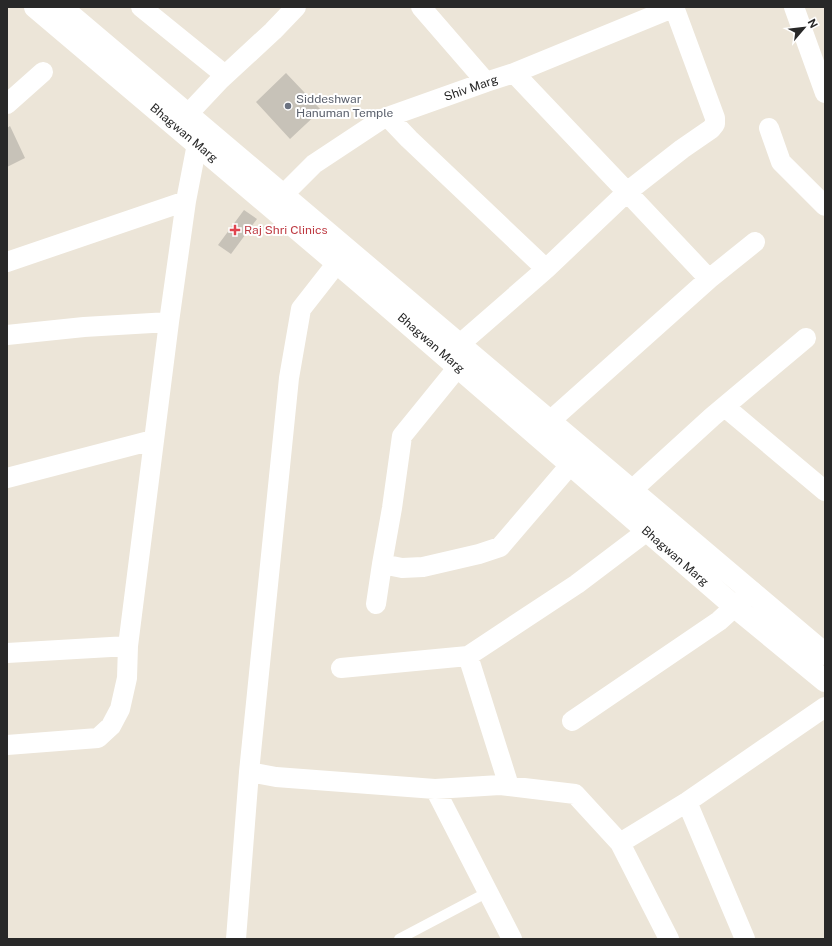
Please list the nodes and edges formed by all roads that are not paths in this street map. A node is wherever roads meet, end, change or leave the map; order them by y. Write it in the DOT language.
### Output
graph roads {
  1 [pos="35,7"];
  2 [pos="61,7"];
  3 [pos="141,7"];
  4 [pos="296,7"];
  5 [pos="421,7"];
  6 [pos="674,7"];
  7 [pos="794,7"];
  8 [pos="76,32"];
  9 [pos="43,72"];
  10 [pos="514,73"];
  11 [pos="225,75"];
  12 [pos="486,82"];
  13 [pos="825,93"];
  14 [pos="7,104"];
  15 [pos="188,114"];
  16 [pos="388,117"];
  17 [pos="769,128"];
  18 [pos="197,144"];
  19 [pos="627,192"];
  20 [pos="186,201"];
  21 [pos="278,202"];
  22 [pos="825,206"];
  23 [pos="755,242"];
  24 [pos="7,262"];
  25 [pos="337,263"];
  26 [pos="546,269"];
  27 [pos="709,279"];
  28 [pos="169,322"];
  29 [pos="7,335"];
  30 [pos="806,338"];
  31 [pos="460,344"];
  32 [pos="458,367"];
  33 [pos="725,407"];
  34 [pos="550,421"];
  35 [pos="153,440"];
  36 [pos="571,464"];
  37 [pos="7,478"];
  38 [pos="825,492"];
  39 [pos="624,497"];
  40 [pos="647,531"];
  41 [pos="382,564"];
  42 [pos="752,591"];
  43 [pos="376,604"];
  44 [pos="734,607"];
  45 [pos="128,646"];
  46 [pos="7,653"];
  47 [pos="825,654"];
  48 [pos="468,656"];
  49 [pos="341,668"];
  50 [pos="825,681"];
  51 [pos="825,707"];
  52 [pos="572,721"];
  53 [pos="7,745"];
  54 [pos="249,772"];
  55 [pos="509,786"];
  56 [pos="435,789"];
  57 [pos="687,802"];
  58 [pos="620,843"];
  59 [pos="488,892"];
  60 [pos="667,938"];
  61 [pos="236,939"];
  62 [pos="400,939"];
  63 [pos="512,939"];
  64 [pos="745,939"];
  1 -- 8 [label="street, Bhagwan Marg"];
  2 -- 8 [label="street, Bhagwan Marg"];
  3 -- 11 [label="street"];
  4 -- 11 [label="street"];
  5 -- 12 [label="street"];
  6 -- 10 [label="street, Shiv Marg"];
  6 -- 19 [label="street"];
  7 -- 13 [label="street"];
  8 -- 15 [label="street, Bhagwan Marg"];
  8 -- 18 [label="street, Bhagwan Marg"];
  9 -- 14 [label="street"];
  10 -- 12 [label="street, Shiv Marg"];
  10 -- 19 [label="street"];
  11 -- 15 [label="street"];
  12 -- 16 [label="street, Shiv Marg"];
  15 -- 21 [label="street, Bhagwan Marg"];
  16 -- 21 [label="street, Shiv Marg"];
  16 -- 26 [label="street"];
  17 -- 22 [label="street"];
  18 -- 20 [label="street"];
  18 -- 21 [label="street, Bhagwan Marg"];
  19 -- 26 [label="street"];
  19 -- 27 [label="street"];
  20 -- 24 [label="street"];
  20 -- 28 [label="street"];
  21 -- 25 [label="street, Bhagwan Marg"];
  21 -- 31 [label="street, Bhagwan Marg"];
  23 -- 27 [label="street"];
  25 -- 32 [label="street, Bhagwan Marg"];
  25 -- 54 [label="street"];
  26 -- 31 [label="street"];
  27 -- 34 [label="street"];
  28 -- 29 [label="street"];
  28 -- 35 [label="street"];
  30 -- 33 [label="street"];
  31 -- 34 [label="street, Bhagwan Marg"];
  32 -- 36 [label="street, Bhagwan Marg"];
  32 -- 41 [label="street"];
  33 -- 38 [label="street"];
  33 -- 39 [label="street"];
  34 -- 39 [label="street, Bhagwan Marg"];
  35 -- 37 [label="street"];
  35 -- 45 [label="street"];
  36 -- 39 [label="street, Bhagwan Marg"];
  36 -- 41 [label="street"];
  39 -- 40 [label="street, Bhagwan Marg"];
  39 -- 42 [label="street, Bhagwan Marg"];
  40 -- 44 [label="street, Bhagwan Marg"];
  40 -- 48 [label="street"];
  41 -- 43 [label="street"];
  42 -- 44 [label="street"];
  42 -- 47 [label="street, Bhagwan Marg"];
  44 -- 50 [label="street, Bhagwan Marg"];
  44 -- 52 [label="street"];
  45 -- 46 [label="street"];
  45 -- 53 [label="street"];
  48 -- 49 [label="street"];
  48 -- 55 [label="street"];
  51 -- 57 [label="street"];
  54 -- 56 [label="street"];
  54 -- 61 [label="street"];
  55 -- 56 [label="street"];
  55 -- 58 [label="street"];
  56 -- 59 [label="street"];
  57 -- 58 [label="street"];
  57 -- 64 [label="street"];
  58 -- 60 [label="street"];
  59 -- 62 [label="lane"];
  59 -- 63 [label="street"];
}
